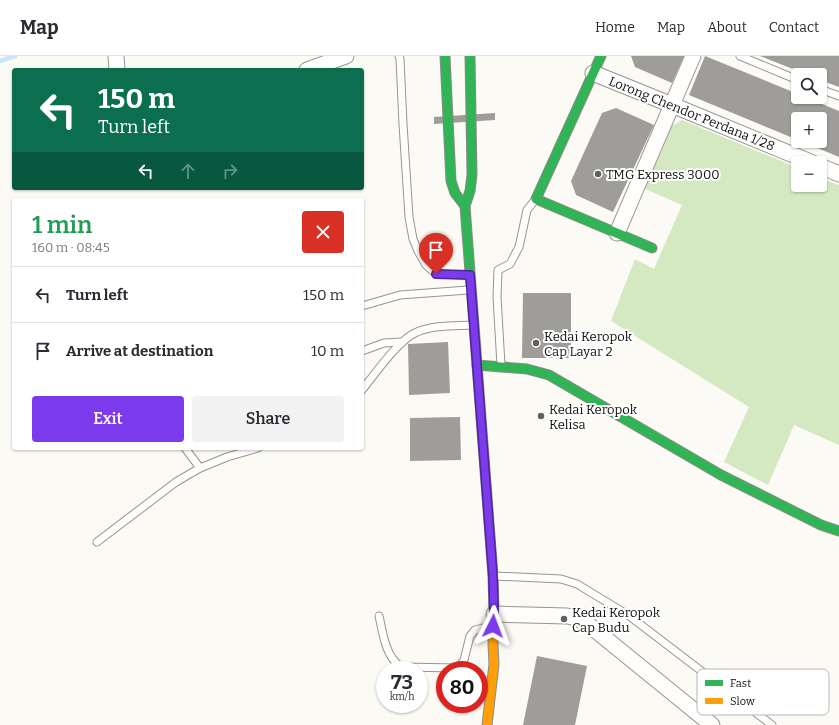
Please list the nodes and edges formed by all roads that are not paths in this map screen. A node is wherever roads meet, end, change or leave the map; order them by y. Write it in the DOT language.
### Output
graph roads {
  1 [pos="116,56"];
  2 [pos="346,56"];
  3 [pos="399,56"];
  4 [pos="445,56"];
  5 [pos="470,56"];
  6 [pos="600,56"];
  7 [pos="693,56"];
  8 [pos="740,56"];
  9 [pos="117,68"];
  10 [pos="313,68"];
  11 [pos="593,73"];
  12 [pos="791,77"];
  13 [pos="827,92"];
  14 [pos="839,96"];
  15 [pos="672,104"];
  16 [pos="796,156"];
  17 [pos="827,169"];
  18 [pos="839,174"];
  19 [pos="536,198"];
  20 [pos="465,206"];
  21 [pos="617,233"];
  22 [pos="652,248"];
  23 [pos="470,275"];
  24 [pos="471,289"];
  25 [pos="364,305"];
  26 [pos="474,324"];
  27 [pos="402,342"];
  28 [pos="364,350"];
  29 [pos="477,365"];
  30 [pos="501,367"];
  31 [pos="364,387"];
  32 [pos="186,450"];
  33 [pos="251,450"];
  34 [pos="200,468"];
  35 [pos="839,531"];
  36 [pos="98,542"];
  37 [pos="493,576"];
  38 [pos="379,616"];
  39 [pos="494,620"];
  40 [pos="463,661"];
  41 [pos="436,668"];
  42 [pos="699,669"];
  43 [pos="697,713"];
  44 [pos="700,715"];
  45 [pos="759,715"];
  46 [pos="487,725"];
  47 [pos="712,725"];
  48 [pos="772,725"];
  1 -- 9 [label="street"];
  2 -- 10 [label="street"];
  3 -- 23 [label="lane"];
  4 -- 20 [label="main road"];
  5 -- 20 [label="main road"];
  6 -- 11 [label="main road"];
  7 -- 15 [label="street"];
  8 -- 12 [label="lane"];
  11 -- 15 [label="street, Lorong Chendor Perdana 1/28"];
  11 -- 19 [label="main road"];
  13 -- 14 [label="lane"];
  15 -- 16 [label="street, Lorong Chendor Perdana 1/28"];
  15 -- 21 [label="street"];
  17 -- 18 [label="street"];
  19 -- 21 [label="main road"];
  19 -- 30 [label="lane"];
  20 -- 23 [label="main road"];
  21 -- 22 [label="main road"];
  23 -- 24 [label="main road"];
  24 -- 25 [label="lane"];
  24 -- 26 [label="main road"];
  26 -- 27 [label="lane"];
  26 -- 29 [label="main road"];
  27 -- 28 [label="lane"];
  27 -- 31 [label="lane"];
  29 -- 30 [label="main road"];
  29 -- 37 [label="main road"];
  30 -- 35 [label="main road"];
  32 -- 34 [label="lane"];
  33 -- 34 [label="lane"];
  34 -- 36 [label="lane"];
  37 -- 39 [label="main road"];
  37 -- 42 [label="lane"];
  38 -- 41 [label="lane"];
  39 -- 40 [label="lane"];
  39 -- 43 [label="street"];
  39 -- 46 [label="main road"];
  44 -- 47 [label="street"];
  45 -- 48 [label="lane"];
}
